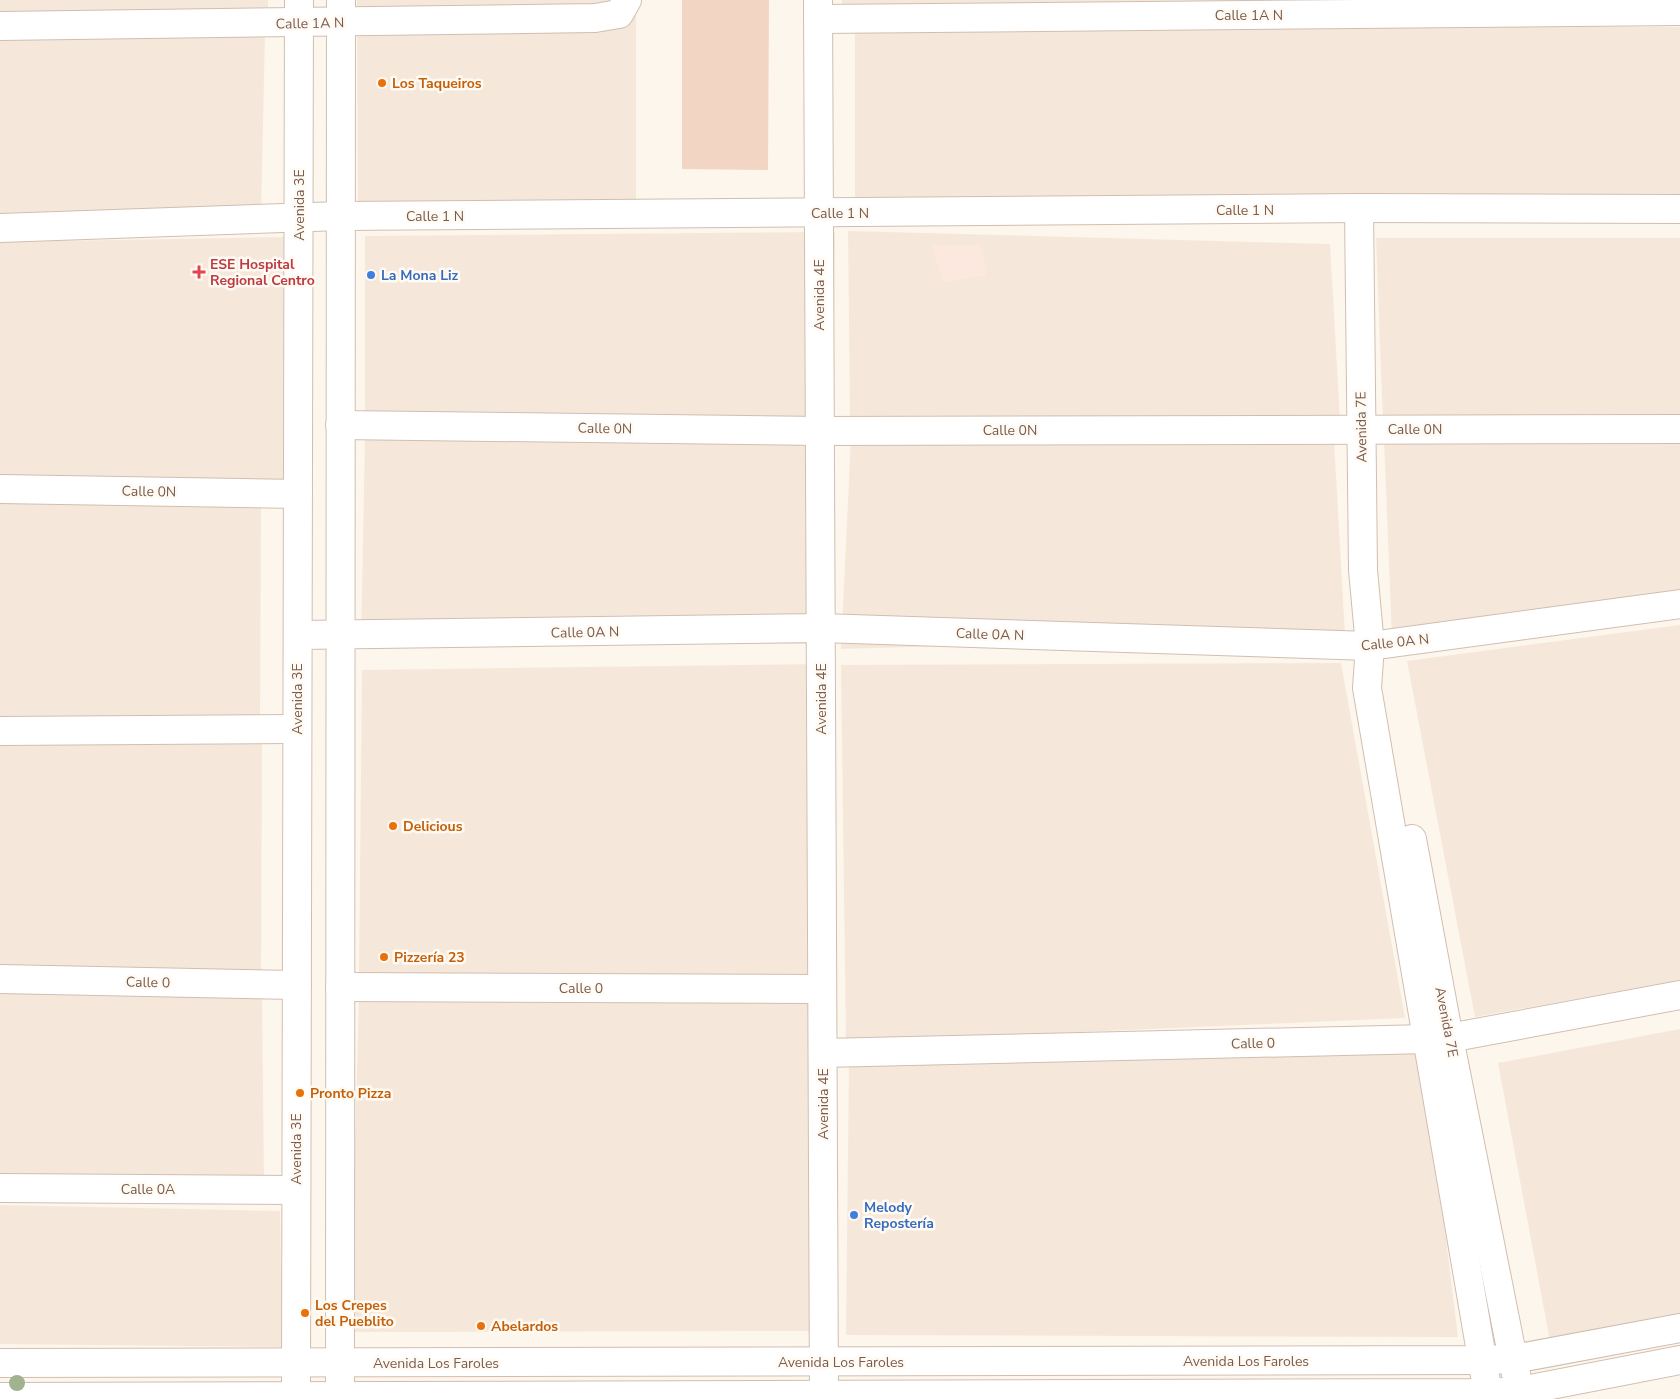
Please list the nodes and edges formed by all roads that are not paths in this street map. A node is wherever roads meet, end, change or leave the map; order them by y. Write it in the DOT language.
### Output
graph roads {
  1 [pos="623,7"];
  2 [pos="818,9"];
  3 [pos="341,11"];
  4 [pos="1680,11"];
  5 [pos="299,12"];
  6 [pos="0,26"];
  7 [pos="1359,208"];
  8 [pos="1680,209"];
  9 [pos="819,213"];
  10 [pos="341,216"];
  11 [pos="299,217"];
  12 [pos="0,228"];
  13 [pos="340,425"];
  14 [pos="1361,429"];
  15 [pos="1680,429"];
  16 [pos="820,431"];
  17 [pos="0,489"];
  18 [pos="298,494"];
  19 [pos="1680,604"];
  20 [pos="821,628"];
  21 [pos="298,635"];
  22 [pos="340,636"];
  23 [pos="1370,646"];
  24 [pos="297,729"];
  25 [pos="0,731"];
  26 [pos="0,979"];
  27 [pos="297,986"];
  28 [pos="340,988"];
  29 [pos="822,989"];
  30 [pos="1680,995"];
  31 [pos="1439,1038"];
  32 [pos="823,1053"];
  33 [pos="0,1188"];
  34 [pos="296,1190"];
  35 [pos="1680,1328"];
  36 [pos="1514,1359"];
  37 [pos="1483,1360"];
  38 [pos="1680,1360"];
  39 [pos="824,1362"];
  40 [pos="340,1363"];
  41 [pos="0,1364"];
  42 [pos="296,1364"];
  43 [pos="1521,1395"];
  44 [pos="1488,1396"];
  45 [pos="0,1397"];
  46 [pos="824,1397"];
  47 [pos="296,1398"];
  48 [pos="340,1398"];
  1 -- 3 [label="street, Calle 1A N"];
  2 -- 4 [label="street, Calle 1A N"];
  2 -- 9 [label="street, Avenida 4E"];
  3 -- 5 [label="street, Calle 1A N"];
  3 -- 10 [label="street"];
  5 -- 6 [label="street, Calle 1A N"];
  5 -- 11 [label="street, Avenida 3E"];
  7 -- 8 [label="street, Calle 1 N"];
  7 -- 9 [label="street, Calle 1 N"];
  7 -- 14 [label="street, Avenida 7E"];
  9 -- 10 [label="street, Calle 1 N"];
  9 -- 16 [label="street, Avenida 4E"];
  10 -- 11 [label="street, Calle 1 N"];
  10 -- 13 [label="street"];
  11 -- 12 [label="street, Calle 1 N"];
  11 -- 18 [label="street, Avenida 3E"];
  13 -- 16 [label="street, Calle 0N"];
  13 -- 22 [label="street"];
  14 -- 15 [label="street, Calle 0N"];
  14 -- 16 [label="street, Calle 0N"];
  14 -- 23 [label="street, Avenida 7E"];
  16 -- 20 [label="street, Avenida 4E"];
  17 -- 18 [label="street, Calle 0N"];
  18 -- 21 [label="street, Avenida 3E"];
  19 -- 23 [label="street, Calle 0A N"];
  20 -- 22 [label="street, Calle 0A N"];
  20 -- 23 [label="street, Calle 0A N"];
  20 -- 29 [label="street, Avenida 4E"];
  21 -- 22 [label="street, Calle 0A N"];
  21 -- 24 [label="street, Avenida 3E"];
  22 -- 28 [label="street"];
  23 -- 31 [label="street, Avenida 7E"];
  24 -- 25 [label="street"];
  24 -- 27 [label="street, Avenida 3E"];
  26 -- 27 [label="street, Calle 0"];
  27 -- 34 [label="street, Avenida 3E"];
  28 -- 29 [label="street, Calle 0"];
  28 -- 40 [label="street"];
  29 -- 32 [label="street, Avenida 4E"];
  30 -- 31 [label="street, Calle 0"];
  31 -- 32 [label="street, Calle 0"];
  31 -- 36 [label="street, Avenida 7E"];
  31 -- 37 [label="street, Avenida 7E"];
  32 -- 39 [label="street, Avenida 4E"];
  33 -- 34 [label="street, Calle 0A"];
  34 -- 42 [label="street, Avenida 3E"];
  35 -- 36 [label="street, Avenida Los Faroles"];
  36 -- 37 [label="street, Avenida Los Faroles"];
  36 -- 43 [label="street, Avenida 7E"];
  37 -- 39 [label="street, Avenida Los Faroles"];
  37 -- 44 [label="street, Avenida 7E"];
  38 -- 43 [label="street"];
  39 -- 40 [label="street, Avenida Los Faroles"];
  39 -- 46 [label="street, Avenida 4E"];
  40 -- 42 [label="street, Avenida Los Faroles"];
  40 -- 48 [label="street"];
  41 -- 42 [label="street, Avenida Los Faroles"];
  42 -- 47 [label="street, Avenida 3E"];
  43 -- 44 [label="street"];
  44 -- 46 [label="street"];
  45 -- 47 [label="street"];
  46 -- 48 [label="street"];
  47 -- 48 [label="street"];
}
